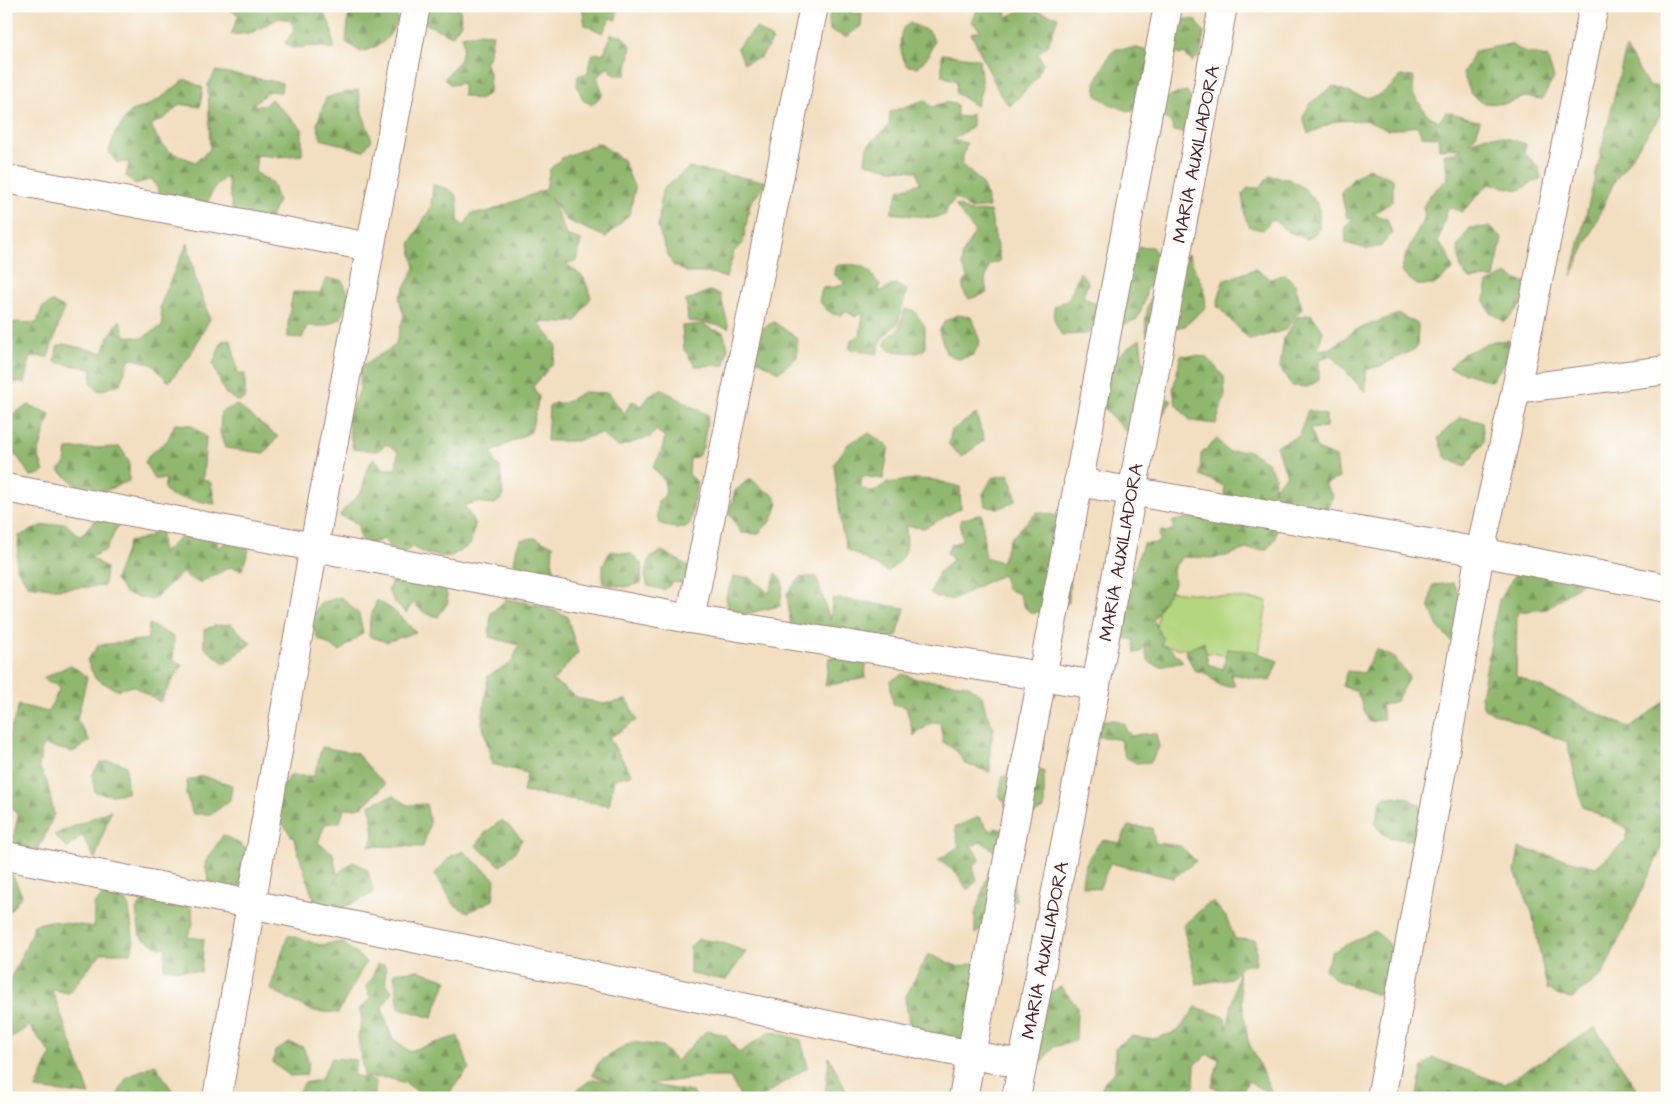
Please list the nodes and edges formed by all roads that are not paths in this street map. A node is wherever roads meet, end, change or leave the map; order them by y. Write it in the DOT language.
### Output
graph roads {
  1 [pos="416,6"];
  2 [pos="814,6"];
  3 [pos="1168,6"];
  4 [pos="1223,6"];
  5 [pos="1594,6"];
  6 [pos="6,179"];
  7 [pos="370,246"];
  8 [pos="1667,370"];
  9 [pos="1516,389"];
  10 [pos="1078,482"];
  11 [pos="6,488"];
  12 [pos="1131,491"];
  13 [pos="314,546"];
  14 [pos="1480,552"];
  15 [pos="1667,588"];
  16 [pos="690,619"];
  17 [pos="1042,676"];
  18 [pos="1096,685"];
  19 [pos="6,856"];
  20 [pos="251,904"];
  21 [pos="971,1055"];
  22 [pos="1022,1064"];
  23 [pos="217,1098"];
  24 [pos="963,1098"];
  25 [pos="1016,1098"];
  26 [pos="1381,1098"];
  1 -- 7 [label="street"];
  2 -- 16 [label="street"];
  3 -- 10 [label="street"];
  4 -- 12 [label="street, MARÍA AUXILIADORA"];
  5 -- 9 [label="street"];
  6 -- 7 [label="street"];
  7 -- 13 [label="street"];
  8 -- 9 [label="street"];
  9 -- 14 [label="street"];
  10 -- 12 [label="street"];
  10 -- 17 [label="street"];
  11 -- 13 [label="street"];
  12 -- 14 [label="street"];
  12 -- 18 [label="street, MARÍA AUXILIADORA"];
  13 -- 16 [label="street"];
  13 -- 20 [label="street"];
  14 -- 15 [label="street"];
  14 -- 26 [label="street"];
  16 -- 17 [label="street"];
  17 -- 18 [label="street"];
  17 -- 21 [label="street"];
  18 -- 22 [label="street, MARÍA AUXILIADORA"];
  19 -- 20 [label="street"];
  20 -- 21 [label="street"];
  20 -- 23 [label="street"];
  21 -- 22 [label="street"];
  21 -- 24 [label="street"];
  22 -- 25 [label="street, MARÍA AUXILIADORA"];
}
